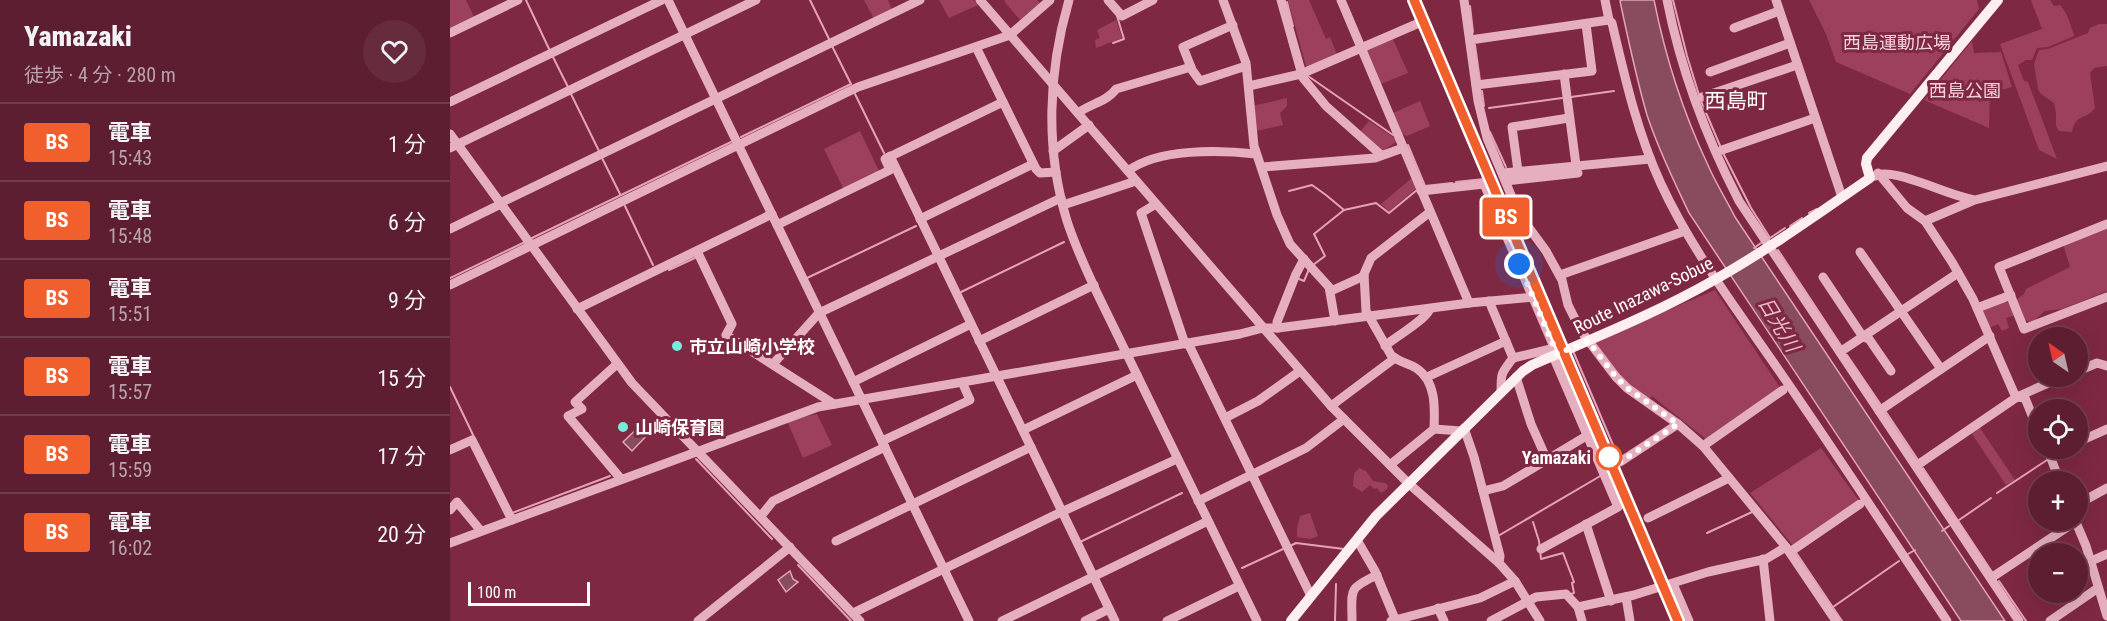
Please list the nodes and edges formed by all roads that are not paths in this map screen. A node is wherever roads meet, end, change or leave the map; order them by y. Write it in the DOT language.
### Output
graph roads {
  1 [pos="518,0"];
  2 [pos="662,0"];
  3 [pos="668,0"];
  4 [pos="756,0"];
  5 [pos="920,0"];
  6 [pos="980,0"];
  7 [pos="1050,0"];
  8 [pos="1069,0"];
  9 [pos="1108,0"];
  10 [pos="1153,0"];
  11 [pos="1223,0"];
  12 [pos="1282,0"];
  13 [pos="1341,0"];
  14 [pos="1465,0"];
  15 [pos="1605,0"];
  16 [pos="1667,0"];
  17 [pos="1776,0"];
  18 [pos="1998,0"];
  19 [pos="1779,11"];
  20 [pos="1609,20"];
  21 [pos="1419,23"];
  22 [pos="1587,24"];
  23 [pos="1233,25"];
  24 [pos="1734,28"];
  25 [pos="450,33"];
  26 [pos="685,34"];
  27 [pos="1010,35"];
  28 [pos="1470,40"];
  29 [pos="1790,43"];
  30 [pos="976,46"];
  31 [pos="1362,48"];
  32 [pos="1797,65"];
  33 [pos="1246,66"];
  34 [pos="1191,67"];
  35 [pos="1710,72"];
  36 [pos="1301,74"];
  37 [pos="1564,74"];
  38 [pos="1053,84"];
  39 [pos="1476,85"];
  40 [pos="1249,86"];
  41 [pos="1702,97"];
  42 [pos="716,100"];
  43 [pos="450,102"];
  44 [pos="1003,102"];
  45 [pos="1078,113"];
  46 [pos="1569,118"];
  47 [pos="1815,118"];
  48 [pos="1089,125"];
  49 [pos="450,134"];
  50 [pos="738,145"];
  51 [pos="454,146"];
  52 [pos="1403,148"];
  53 [pos="1722,150"];
  54 [pos="1053,151"];
  55 [pos="1256,154"];
  56 [pos="1380,154"];
  57 [pos="890,156"];
  58 [pos="1650,159"];
  59 [pos="1033,164"];
  60 [pos="2107,166"];
  61 [pos="1262,167"];
  62 [pos="1577,169"];
  63 [pos="1128,171"];
  64 [pos="1518,171"];
  65 [pos="1056,172"];
  66 [pos="1874,176"];
  67 [pos="1504,177"];
  68 [pos="1136,181"];
  69 [pos="1421,191"];
  70 [pos="1842,197"];
  71 [pos="1975,200"];
  72 [pos="1062,202"];
  73 [pos="500,203"];
  74 [pos="1156,204"];
  75 [pos="1430,212"];
  76 [pos="772,214"];
  77 [pos="920,219"];
  78 [pos="1925,221"];
  79 [pos="777,225"];
  80 [pos="2107,225"];
  81 [pos="450,229"];
  82 [pos="1685,231"];
  83 [pos="531,246"];
  84 [pos="1768,247"];
  85 [pos="697,251"];
  86 [pos="1860,252"];
  87 [pos="938,256"];
  88 [pos="1304,259"];
  89 [pos="1958,273"];
  90 [pos="1560,275"];
  91 [pos="1364,276"];
  92 [pos="1823,277"];
  93 [pos="1717,279"];
  94 [pos="450,285"];
  95 [pos="1094,285"];
  96 [pos="1331,291"];
  97 [pos="2011,295"];
  98 [pos="1529,297"];
  99 [pos="2107,297"];
  100 [pos="1489,301"];
  101 [pos="1470,303"];
  102 [pos="1977,308"];
  103 [pos="577,309"];
  104 [pos="1430,309"];
  105 [pos="1494,311"];
  106 [pos="1901,311"];
  107 [pos="819,313"];
  108 [pos="1369,317"];
  109 [pos="1335,321"];
  110 [pos="971,324"];
  111 [pos="1263,328"];
  112 [pos="1278,328"];
  113 [pos="1990,336"];
  114 [pos="1863,337"];
  115 [pos="979,341"];
  116 [pos="1506,341"];
  117 [pos="1588,341"];
  118 [pos="1186,343"];
  119 [pos="1385,346"];
  120 [pos="1840,352"];
  121 [pos="1126,353"];
  122 [pos="1555,353"];
  123 [pos="1395,358"];
  124 [pos="1513,358"];
  125 [pos="617,364"];
  126 [pos="772,364"];
  127 [pos="2107,366"];
  128 [pos="2088,367"];
  129 [pos="1941,369"];
  130 [pos="1300,371"];
  131 [pos="1891,371"];
  132 [pos="1137,375"];
  133 [pos="996,376"];
  134 [pos="1427,377"];
  135 [pos="1516,377"];
  136 [pos="853,382"];
  137 [pos="962,382"];
  138 [pos="2039,387"];
  139 [pos="1783,390"];
  140 [pos="1501,392"];
  141 [pos="2017,397"];
  142 [pos="861,399"];
  143 [pos="834,404"];
  144 [pos="2028,405"];
  145 [pos="1331,406"];
  146 [pos="1879,411"];
  147 [pos="1224,418"];
  148 [pos="1344,419"];
  149 [pos="1678,424"];
  150 [pos="1434,429"];
  151 [pos="1463,429"];
  152 [pos="2107,429"];
  153 [pos="1023,430"];
  154 [pos="1588,435"];
  155 [pos="2088,438"];
  156 [pos="883,444"];
  157 [pos="1702,446"];
  158 [pos="1031,447"];
  159 [pos="450,450"];
  160 [pos="699,450"];
  161 [pos="1178,459"];
  162 [pos="1547,460"];
  163 [pos="1620,462"];
  164 [pos="1390,465"];
  165 [pos="1916,466"];
  166 [pos="1252,474"];
  167 [pos="1729,478"];
  168 [pos="621,479"];
  169 [pos="1408,483"];
  170 [pos="2107,488"];
  171 [pos="1483,491"];
  172 [pos="2088,498"];
  173 [pos="1198,501"];
  174 [pos="912,504"];
  175 [pos="1860,504"];
  176 [pos="450,510"];
  177 [pos="1063,513"];
  178 [pos="761,516"];
  179 [pos="1648,518"];
  180 [pos="512,520"];
  181 [pos="1208,521"];
  182 [pos="1586,524"];
  183 [pos="481,531"];
  184 [pos="2060,531"];
  185 [pos="2079,531"];
  186 [pos="836,540"];
  187 [pos="1357,540"];
  188 [pos="450,543"];
  189 [pos="790,547"];
  190 [pos="1541,549"];
  191 [pos="1788,550"];
  192 [pos="2107,554"];
  193 [pos="1763,559"];
  194 [pos="2091,561"];
  195 [pos="1499,563"];
  196 [pos="944,569"];
  197 [pos="1377,575"];
  198 [pos="1094,576"];
  199 [pos="1990,578"];
  200 [pos="1515,581"];
  201 [pos="1673,584"];
  202 [pos="1239,586"];
  203 [pos="2098,588"];
  204 [pos="1311,596"];
  205 [pos="1626,597"];
  206 [pos="1529,601"];
  207 [pos="1611,601"];
  208 [pos="1578,607"];
  209 [pos="1438,608"];
  210 [pos="1109,609"];
  211 [pos="853,613"];
  212 [pos="2107,614"];
  213 [pos="1416,618"];
  214 [pos="1393,620"];
  215 [pos="698,621"];
  216 [pos="860,621"];
  217 [pos="969,621"];
  218 [pos="1002,621"];
  219 [pos="1085,621"];
  220 [pos="1115,621"];
  221 [pos="1167,621"];
  222 [pos="1257,621"];
  223 [pos="1291,621"];
  224 [pos="1352,621"];
  225 [pos="1444,621"];
  226 [pos="1491,621"];
  227 [pos="1540,621"];
  228 [pos="1582,621"];
  229 [pos="1630,621"];
  230 [pos="1689,621"];
  231 [pos="1770,621"];
  232 [pos="1836,621"];
  233 [pos="1947,621"];
  234 [pos="2019,621"];
  235 [pos="2050,621"];
  1 -- 25 [label="street"];
  2 -- 43 [label="street"];
  3 -- 26 [label="street"];
  4 -- 26 [label="street"];
  5 -- 42 [label="street"];
  6 -- 27 [label="street"];
  7 -- 27 [label="street"];
  8 -- 38 [label="street"];
  9 -- 10 [label="street"];
  11 -- 23 [label="street"];
  12 -- 36 [label="street"];
  13 -- 31 [label="street"];
  14 -- 28 [label="street"];
  15 -- 20 [label="street"];
  16 -- 84 [label="street"];
  17 -- 19 [label="street"];
  18 -- 66 [label="main road"];
  19 -- 24 [label="street"];
  19 -- 29 [label="street"];
  20 -- 22 [label="street"];
  20 -- 58 [label="street"];
  21 -- 31 [label="street"];
  22 -- 28 [label="street"];
  22 -- 37 [label="street"];
  23 -- 33 [label="street"];
  23 -- 34 [label="street"];
  26 -- 42 [label="street"];
  26 -- 51 [label="street"];
  27 -- 30 [label="street"];
  27 -- 38 [label="street"];
  28 -- 39 [label="street"];
  29 -- 32 [label="street"];
  29 -- 35 [label="street"];
  30 -- 44 [label="street"];
  30 -- 50 [label="street"];
  31 -- 36 [label="street"];
  31 -- 52 [label="street"];
  32 -- 41 [label="street"];
  32 -- 47 [label="street"];
  33 -- 34 [label="street"];
  33 -- 40 [label="street"];
  34 -- 45 [label="street"];
  36 -- 40 [label="street"];
  36 -- 56 [label="street"];
  37 -- 39 [label="street"];
  37 -- 46 [label="street"];
  38 -- 45 [label="street"];
  38 -- 54 [label="street"];
  39 -- 67 [label="street"];
  40 -- 55 [label="street"];
  42 -- 50 [label="street"];
  42 -- 73 [label="street"];
  44 -- 57 [label="street"];
  44 -- 59 [label="street"];
  45 -- 48 [label="street"];
  46 -- 62 [label="street"];
  46 -- 64 [label="street"];
  47 -- 53 [label="street"];
  47 -- 70 [label="street"];
  48 -- 54 [label="street"];
  48 -- 63 [label="street"];
  49 -- 51 [label="street"];
  50 -- 76 [label="street"];
  50 -- 83 [label="street"];
  51 -- 73 [label="street"];
  52 -- 56 [label="street"];
  52 -- 69 [label="street"];
  54 -- 65 [label="street"];
  55 -- 61 [label="street"];
  55 -- 63 [label="street"];
  56 -- 61 [label="street"];
  57 -- 77 [label="street"];
  57 -- 79 [label="street"];
  58 -- 62 [label="street"];
  58 -- 82 [label="street"];
  59 -- 65 [label="street"];
  59 -- 77 [label="street"];
  60 -- 71 [label="street"];
  61 -- 88 [label="street"];
  62 -- 64 [label="street"];
  62 -- 67 [label="street"];
  63 -- 68 [label="street"];
  64 -- 67 [label="street"];
  65 -- 72 [label="street"];
  66 -- 70 [label="main road, Route Inazawa-Sobue"];
  66 -- 71 [label="street"];
  66 -- 78 [label="street"];
  67 -- 90 [label="street"];
  68 -- 72 [label="street"];
  68 -- 74 [label="street"];
  69 -- 75 [label="street"];
  69 -- 98 [label="street"];
  70 -- 84 [label="main road, Route Inazawa-Sobue"];
  71 -- 78 [label="street"];
  72 -- 87 [label="street"];
  72 -- 95 [label="street"];
  73 -- 81 [label="street"];
  73 -- 83 [label="street"];
  74 -- 111 [label="street"];
  74 -- 118 [label="street"];
  75 -- 91 [label="street"];
  75 -- 101 [label="street"];
  76 -- 79 [label="street"];
  76 -- 85 [label="street"];
  77 -- 87 [label="street"];
  78 -- 89 [label="street"];
  79 -- 107 [label="street"];
  80 -- 97 [label="street"];
  82 -- 90 [label="street"];
  82 -- 93 [label="street"];
  83 -- 94 [label="street"];
  83 -- 103 [label="street"];
  84 -- 93 [label="main road, Route Inazawa-Sobue"];
  84 -- 120 [label="street"];
  85 -- 103 [label="street"];
  85 -- 126 [label="street"];
  86 -- 106 [label="street"];
  87 -- 107 [label="street"];
  87 -- 110 [label="street"];
  88 -- 96 [label="street"];
  88 -- 112 [label="street"];
  89 -- 102 [label="street"];
  89 -- 106 [label="street"];
  90 -- 117 [label="street"];
  91 -- 96 [label="street"];
  91 -- 108 [label="street"];
  92 -- 114 [label="street"];
  93 -- 117 [label="main road, Route Inazawa-Sobue"];
  93 -- 233 [label="street"];
  95 -- 115 [label="street"];
  95 -- 121 [label="street"];
  96 -- 109 [label="street"];
  97 -- 99 [label="street"];
  97 -- 102 [label="street"];
  98 -- 100 [label="street"];
  98 -- 105 [label="street"];
  98 -- 122 [label="street"];
  100 -- 101 [label="street"];
  100 -- 105 [label="street"];
  101 -- 104 [label="street"];
  102 -- 113 [label="street"];
  103 -- 125 [label="street"];
  104 -- 108 [label="street"];
  104 -- 119 [label="street"];
  105 -- 116 [label="street"];
  106 -- 114 [label="street"];
  106 -- 129 [label="street"];
  107 -- 126 [label="street"];
  107 -- 136 [label="street"];
  108 -- 109 [label="street"];
  108 -- 119 [label="street"];
  109 -- 112 [label="street"];
  110 -- 115 [label="street"];
  110 -- 136 [label="street"];
  111 -- 112 [label="street"];
  111 -- 118 [label="street"];
  111 -- 130 [label="street"];
  113 -- 129 [label="street"];
  113 -- 141 [label="street"];
  114 -- 120 [label="street"];
  114 -- 131 [label="street"];
  115 -- 133 [label="street"];
  116 -- 124 [label="street"];
  116 -- 134 [label="street"];
  117 -- 122 [label="main road, Route Inazawa-Sobue"];
  117 -- 149 [label="street"];
  118 -- 121 [label="street"];
  118 -- 147 [label="street"];
  119 -- 123 [label="street"];
  120 -- 146 [label="street"];
  121 -- 132 [label="street"];
  121 -- 133 [label="street"];
  122 -- 124 [label="street"];
  122 -- 135 [label="main road, Route Inazawa-Sobue"];
  122 -- 154 [label="street"];
  123 -- 134 [label="street"];
  123 -- 145 [label="street"];
  124 -- 140 [label="street"];
  125 -- 160 [label="street"];
  125 -- 168 [label="street"];
  126 -- 143 [label="street"];
  127 -- 128 [label="street"];
  129 -- 146 [label="street"];
  130 -- 145 [label="street"];
  130 -- 147 [label="street"];
  132 -- 153 [label="street"];
  132 -- 161 [label="street"];
  133 -- 137 [label="street"];
  133 -- 153 [label="street"];
  134 -- 150 [label="street"];
  135 -- 140 [label="main road, Route Inazawa-Sobue"];
  135 -- 162 [label="street"];
  136 -- 142 [label="street"];
  137 -- 142 [label="street"];
  137 -- 156 [label="street"];
  138 -- 141 [label="street"];
  139 -- 157 [label="street"];
  140 -- 151 [label="main road, Route Inazawa-Sobue"];
  141 -- 144 [label="street"];
  141 -- 165 [label="street"];
  142 -- 143 [label="street"];
  142 -- 156 [label="street"];
  143 -- 160 [label="street"];
  145 -- 148 [label="street"];
  146 -- 165 [label="street"];
  147 -- 166 [label="street"];
  148 -- 164 [label="street"];
  148 -- 166 [label="street"];
  149 -- 157 [label="street"];
  149 -- 163 [label="street"];
  150 -- 151 [label="street"];
  150 -- 164 [label="street"];
  151 -- 169 [label="main road, Route Inazawa-Sobue"];
  151 -- 171 [label="street"];
  152 -- 155 [label="street"];
  153 -- 158 [label="street"];
  154 -- 162 [label="street"];
  154 -- 182 [label="street"];
  156 -- 174 [label="street"];
  156 -- 178 [label="street"];
  157 -- 167 [label="street"];
  158 -- 174 [label="street"];
  158 -- 177 [label="street"];
  159 -- 180 [label="street"];
  160 -- 168 [label="street"];
  160 -- 178 [label="street"];
  161 -- 173 [label="street"];
  161 -- 177 [label="street"];
  162 -- 171 [label="street"];
  164 -- 169 [label="street"];
  165 -- 199 [label="street"];
  166 -- 173 [label="street"];
  166 -- 204 [label="street"];
  167 -- 179 [label="street"];
  167 -- 191 [label="street"];
  168 -- 180 [label="street"];
  169 -- 187 [label="main road, Route Inazawa-Sobue"];
  169 -- 195 [label="street"];
  170 -- 172 [label="street"];
  171 -- 195 [label="street"];
  173 -- 181 [label="street"];
  174 -- 186 [label="street"];
  174 -- 196 [label="street"];
  175 -- 191 [label="street"];
  176 -- 183 [label="street"];
  177 -- 196 [label="street"];
  177 -- 198 [label="street"];
  178 -- 189 [label="street"];
  180 -- 183 [label="street"];
  181 -- 198 [label="street"];
  181 -- 202 [label="street"];
  182 -- 190 [label="street"];
  182 -- 207 [label="street"];
  183 -- 188 [label="street"];
  184 -- 199 [label="street"];
  185 -- 194 [label="street"];
  187 -- 197 [label="street"];
  187 -- 204 [label="main road, Route Inazawa-Sobue"];
  189 -- 211 [label="street"];
  189 -- 215 [label="street"];
  191 -- 193 [label="street"];
  191 -- 232 [label="street"];
  192 -- 194 [label="street"];
  193 -- 201 [label="street"];
  193 -- 231 [label="street"];
  194 -- 203 [label="street"];
  195 -- 200 [label="street"];
  196 -- 211 [label="street"];
  196 -- 217 [label="street"];
  197 -- 214 [label="street"];
  197 -- 224 [label="street"];
  198 -- 210 [label="street"];
  198 -- 218 [label="street"];
  199 -- 234 [label="street"];
  200 -- 206 [label="street"];
  200 -- 209 [label="street"];
  201 -- 205 [label="street"];
  201 -- 230 [label="street"];
  202 -- 221 [label="street"];
  202 -- 222 [label="street"];
  203 -- 212 [label="street"];
  203 -- 235 [label="street"];
  204 -- 223 [label="main road, Route Inazawa-Sobue"];
  205 -- 207 [label="street"];
  205 -- 229 [label="street"];
  206 -- 208 [label="street"];
  206 -- 226 [label="street"];
  206 -- 227 [label="street"];
  207 -- 208 [label="street"];
  208 -- 228 [label="street"];
  209 -- 213 [label="street"];
  209 -- 225 [label="street"];
  210 -- 219 [label="street"];
  210 -- 220 [label="street"];
  211 -- 216 [label="street"];
  213 -- 214 [label="street"];
}
